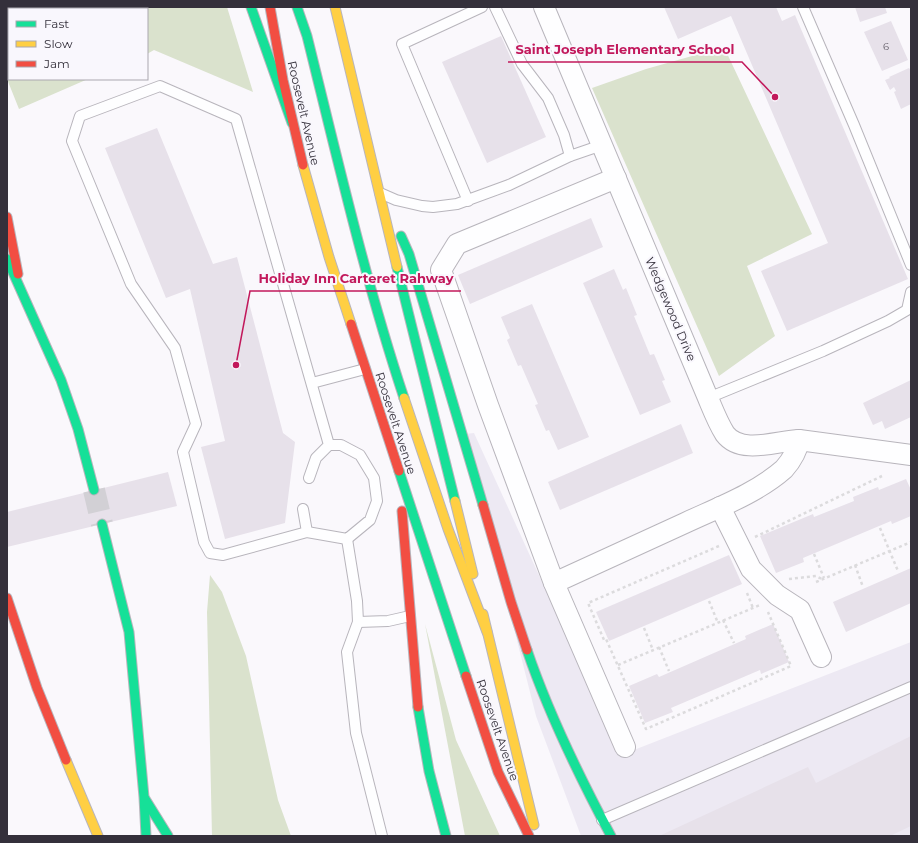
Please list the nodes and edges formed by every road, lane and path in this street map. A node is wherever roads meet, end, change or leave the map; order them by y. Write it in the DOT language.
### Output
graph roads {
  1 [pos="251,7"];
  2 [pos="270,7"];
  3 [pos="297,7"];
  4 [pos="482,7"];
  5 [pos="495,7"];
  6 [pos="544,7"];
  7 [pos="803,7"];
  8 [pos="336,8"];
  9 [pos="292,123"];
  10 [pos="602,145"];
  11 [pos="570,156"];
  12 [pos="616,178"];
  13 [pos="380,194"];
  14 [pos="468,201"];
  15 [pos="7,217"];
  16 [pos="7,259"];
  17 [pos="911,265"];
  18 [pos="21,292"];
  19 [pos="911,292"];
  20 [pos="366,369"];
  21 [pos="312,383"];
  22 [pos="708,398"];
  23 [pos="799,440"];
  24 [pos="329,445"];
  25 [pos="911,455"];
  26 [pos="398,470"];
  27 [pos="882,476"];
  28 [pos="309,478"];
  29 [pos="94,490"];
  30 [pos="720,507"];
  31 [pos="303,509"];
  32 [pos="102,524"];
  33 [pos="880,528"];
  34 [pos="307,532"];
  35 [pos="755,538"];
  36 [pos="347,539"];
  37 [pos="911,542"];
  38 [pos="725,543"];
  39 [pos="889,551"];
  40 [pos="814,554"];
  41 [pos="855,565"];
  42 [pos="898,571"];
  43 [pos="823,579"];
  44 [pos="816,582"];
  45 [pos="554,583"];
  46 [pos="744,586"];
  47 [pos="863,587"];
  48 [pos="774,592"];
  49 [pos="7,598"];
  50 [pos="709,600"];
  51 [pos="753,608"];
  52 [pos="410,616"];
  53 [pos="723,620"];
  54 [pos="358,622"];
  55 [pos="718,622"];
  56 [pos="644,628"];
  57 [pos="487,632"];
  58 [pos="734,643"];
  59 [pos="659,647"];
  60 [pos="653,650"];
  61 [pos="821,657"];
  62 [pos="618,665"];
  63 [pos="669,671"];
  64 [pos="911,687"];
  65 [pos="624,746"];
  66 [pos="76,786"];
  67 [pos="144,797"];
  68 [pos="602,820"];
  69 [pos="90,836"];
  70 [pos="98,836"];
  71 [pos="146,836"];
  72 [pos="153,836"];
  73 [pos="168,836"];
  74 [pos="382,836"];
  75 [pos="446,836"];
  76 [pos="529,836"];
  77 [pos="536,836"];
  78 [pos="611,836"];
  1 -- 9 [label="main road"];
  2 -- 9 [label="main road, Roosevelt Avenue"];
  3 -- 57 [label="main road"];
  4 -- 14 [label="lane"];
  5 -- 11 [label="lane"];
  6 -- 10 [label="street, Wedgewood Drive"];
  7 -- 17 [label="lane"];
  8 -- 13 [label="main road, Roosevelt Avenue"];
  9 -- 20 [label="main road, Roosevelt Avenue"];
  10 -- 11 [label="lane"];
  10 -- 12 [label="street, Wedgewood Drive"];
  11 -- 14 [label="lane"];
  12 -- 22 [label="street, Wedgewood Drive"];
  12 -- 45 [label="street"];
  13 -- 14 [label="lane"];
  13 -- 57 [label="main road, Roosevelt Avenue"];
  13 -- 68 [label="main road"];
  15 -- 18 [label="main road"];
  16 -- 18 [label="main road"];
  18 -- 29 [label="main road"];
  19 -- 22 [label="lane"];
  20 -- 21 [label="lane"];
  20 -- 26 [label="main road, Roosevelt Avenue"];
  21 -- 24 [label="lane"];
  21 -- 34 [label="lane"];
  22 -- 23 [label="street, Wedgewood Drive"];
  23 -- 25 [label="street, Wedgewood Drive"];
  23 -- 30 [label="street"];
  24 -- 28 [label="lane"];
  24 -- 36 [label="lane"];
  26 -- 52 [label="main road"];
  26 -- 76 [label="main road, Roosevelt Avenue"];
  27 -- 35 [label="path"];
  30 -- 45 [label="street"];
  30 -- 48 [label="street"];
  31 -- 34 [label="lane"];
  32 -- 67 [label="main road"];
  33 -- 39 [label="path"];
  34 -- 36 [label="lane"];
  36 -- 54 [label="lane"];
  37 -- 39 [label="path"];
  38 -- 62 [label="path"];
  39 -- 41 [label="path"];
  39 -- 42 [label="path"];
  40 -- 43 [label="path"];
  41 -- 43 [label="path"];
  41 -- 47 [label="path"];
  43 -- 44 [label="path"];
  43 -- 48 [label="path"];
  45 -- 65 [label="street"];
  46 -- 51 [label="path"];
  48 -- 51 [label="path"];
  48 -- 61 [label="street"];
  48 -- 62 [label="path"];
  49 -- 66 [label="main road"];
  50 -- 55 [label="path"];
  51 -- 53 [label="path"];
  52 -- 54 [label="lane"];
  52 -- 75 [label="main road"];
  53 -- 55 [label="path"];
  53 -- 58 [label="path"];
  54 -- 74 [label="lane"];
  55 -- 59 [label="path"];
  56 -- 60 [label="path"];
  57 -- 77 [label="main road, Roosevelt Avenue"];
  59 -- 60 [label="path"];
  59 -- 63 [label="path"];
  60 -- 62 [label="path"];
  64 -- 68 [label="lane"];
  66 -- 69 [label="main road"];
  66 -- 70 [label="main road"];
  67 -- 71 [label="main road"];
  67 -- 72 [label="main road"];
  67 -- 73 [label="main road"];
  68 -- 78 [label="main road"];
}
